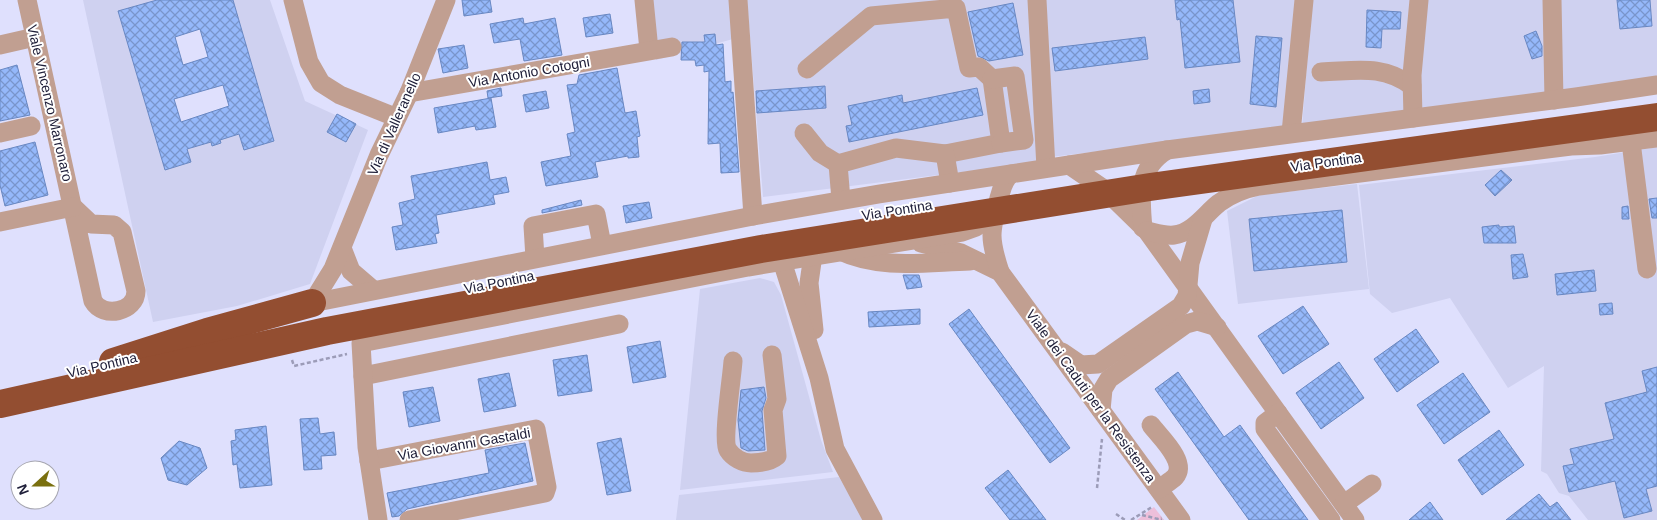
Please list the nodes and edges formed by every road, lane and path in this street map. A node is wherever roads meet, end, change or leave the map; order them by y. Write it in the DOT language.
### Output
graph roads {
  1 [pos="27,0"];
  2 [pos="293,0"];
  3 [pos="446,0"];
  4 [pos="644,0"];
  5 [pos="738,0"];
  6 [pos="1037,0"];
  7 [pos="1304,0"];
  8 [pos="1419,0"];
  9 [pos="1552,0"];
  10 [pos="958,4"];
  11 [pos="870,8"];
  12 [pos="35,37"];
  13 [pos="0,45"];
  14 [pos="672,47"];
  15 [pos="649,50"];
  16 [pos="807,69"];
  17 [pos="1321,72"];
  18 [pos="992,79"];
  19 [pos="1657,85"];
  20 [pos="1412,86"];
  21 [pos="409,93"];
  22 [pos="1554,100"];
  23 [pos="395,117"];
  24 [pos="1044,117"];
  25 [pos="1412,118"];
  26 [pos="1021,119"];
  27 [pos="1650,123"];
  28 [pos="31,126"];
  29 [pos="804,132"];
  30 [pos="0,133"];
  31 [pos="1292,133"];
  32 [pos="1001,143"];
  33 [pos="1167,150"];
  34 [pos="945,154"];
  35 [pos="838,164"];
  36 [pos="1069,164"];
  37 [pos="1046,168"];
  38 [pos="1011,174"];
  39 [pos="980,178"];
  40 [pos="950,183"];
  41 [pos="842,200"];
  42 [pos="997,206"];
  43 [pos="73,207"];
  44 [pos="1203,219"];
  45 [pos="0,222"];
  46 [pos="1145,230"];
  47 [pos="764,240"];
  48 [pos="904,242"];
  49 [pos="602,245"];
  50 [pos="342,248"];
  51 [pos="839,251"];
  52 [pos="813,255"];
  53 [pos="535,258"];
  54 [pos="978,260"];
  55 [pos="1647,270"];
  56 [pos="1000,272"];
  57 [pos="1188,285"];
  58 [pos="372,289"];
  59 [pos="312,303"];
  60 [pos="619,324"];
  61 [pos="1217,327"];
  62 [pos="361,347"];
  63 [pos="1055,347"];
  64 [pos="772,355"];
  65 [pos="734,361"];
  66 [pos="294,366"];
  67 [pos="116,370"];
  68 [pos="362,376"];
  69 [pos="819,378"];
  70 [pos="0,387"];
  71 [pos="0,404"];
  72 [pos="1101,410"];
  73 [pos="1278,413"];
  74 [pos="1151,425"];
  75 [pos="1102,432"];
  76 [pos="369,462"];
  77 [pos="1372,484"];
  78 [pos="1098,488"];
  79 [pos="1157,497"];
  80 [pos="1344,504"];
  81 [pos="1116,514"];
  82 [pos="1142,515"];
  83 [pos="378,520"];
  84 [pos="409,520"];
  85 [pos="873,520"];
  86 [pos="1125,520"];
  87 [pos="1131,520"];
  88 [pos="1162,520"];
  89 [pos="1181,520"];
  90 [pos="1331,520"];
  91 [pos="1355,520"];
  1 -- 12 [label="street, Viale Vincenzo Marronaro"];
  2 -- 23 [label="street"];
  3 -- 21 [label="street, Via di Valleranello"];
  4 -- 15 [label="street"];
  5 -- 47 [label="street"];
  6 -- 24 [label="street"];
  7 -- 31 [label="street"];
  8 -- 20 [label="street"];
  9 -- 22 [label="street"];
  10 -- 11 [label="street"];
  10 -- 18 [label="street"];
  11 -- 16 [label="street"];
  12 -- 13 [label="street"];
  12 -- 43 [label="street, Viale Vincenzo Marronaro"];
  14 -- 15 [label="street, Via Antonio Cotogni"];
  15 -- 21 [label="street, Via Antonio Cotogni"];
  17 -- 20 [label="street"];
  18 -- 26 [label="street"];
  18 -- 32 [label="street"];
  19 -- 22 [label="street, Via Pontina"];
  20 -- 25 [label="street"];
  21 -- 23 [label="street, Via di Valleranello"];
  22 -- 25 [label="street, Via Pontina"];
  23 -- 50 [label="street, Via di Valleranello"];
  24 -- 26 [label="street"];
  24 -- 37 [label="street"];
  25 -- 31 [label="street, Via Pontina"];
  26 -- 32 [label="street"];
  27 -- 44 [label="street, Via Pontina"];
  27 -- 47 [label="highway, Via Pontina"];
  27 -- 55 [label="street"];
  28 -- 30 [label="street"];
  29 -- 35 [label="street"];
  31 -- 33 [label="street, Via Pontina"];
  32 -- 34 [label="street"];
  33 -- 36 [label="street, Via Pontina"];
  33 -- 46 [label="street"];
  34 -- 35 [label="street"];
  34 -- 40 [label="street"];
  35 -- 41 [label="street"];
  36 -- 37 [label="street, Via Pontina"];
  36 -- 46 [label="street"];
  37 -- 38 [label="street, Via Pontina"];
  38 -- 39 [label="street, Via Pontina"];
  38 -- 42 [label="street"];
  39 -- 40 [label="street, Via Pontina"];
  39 -- 42 [label="street"];
  40 -- 41 [label="street, Via Pontina"];
  41 -- 47 [label="street, Via Pontina"];
  42 -- 48 [label="street, Via Pontina"];
  42 -- 56 [label="street"];
  43 -- 43 [label="street, Viale Vincenzo Marronaro"];
  43 -- 45 [label="street"];
  44 -- 46 [label="street, Via Pontina"];
  44 -- 57 [label="street, Via Pontina"];
  46 -- 57 [label="street"];
  47 -- 49 [label="street, Via Pontina"];
  47 -- 52 [label="street, Via Pontina"];
  47 -- 62 [label="street, Via Pontina"];
  47 -- 67 [label="highway, Via Pontina"];
  47 -- 69 [label="street"];
  48 -- 51 [label="street, Via Pontina"];
  48 -- 54 [label="street, Via Pontina"];
  49 -- 53 [label="street, Via Pontina"];
  49 -- 53 [label="street"];
  50 -- 58 [label="street"];
  50 -- 59 [label="street, Via di Valleranello"];
  51 -- 52 [label="street, Via Pontina"];
  51 -- 54 [label="street"];
  52 -- 69 [label="street"];
  53 -- 58 [label="street, Via Pontina"];
  54 -- 56 [label="street, Via Pontina"];
  56 -- 63 [label="street, Viale dei Caduti per la Resistenza"];
  57 -- 61 [label="street"];
  57 -- 63 [label="street, Via Pontina"];
  58 -- 59 [label="street, Via Pontina"];
  59 -- 67 [label="highway"];
  60 -- 68 [label="street"];
  61 -- 72 [label="street"];
  61 -- 73 [label="street"];
  62 -- 66 [label="path"];
  62 -- 67 [label="highway"];
  62 -- 68 [label="street"];
  63 -- 72 [label="street, Viale dei Caduti per la Resistenza"];
  64 -- 65 [label="street"];
  67 -- 70 [label="highway, Via Pontina"];
  67 -- 71 [label="highway, Via Pontina"];
  68 -- 76 [label="street"];
  69 -- 85 [label="street"];
  72 -- 79 [label="street, Viale dei Caduti per la Resistenza"];
  73 -- 80 [label="street"];
  73 -- 90 [label="street"];
  74 -- 79 [label="street"];
  75 -- 78 [label="path"];
  76 -- 83 [label="street"];
  76 -- 84 [label="street, Via Giovanni Gastaldi"];
  77 -- 80 [label="street"];
  79 -- 82 [label="path"];
  79 -- 89 [label="street, Viale dei Caduti per la Resistenza"];
  80 -- 91 [label="street"];
  81 -- 86 [label="path"];
  82 -- 87 [label="path"];
  82 -- 88 [label="path"];
}
